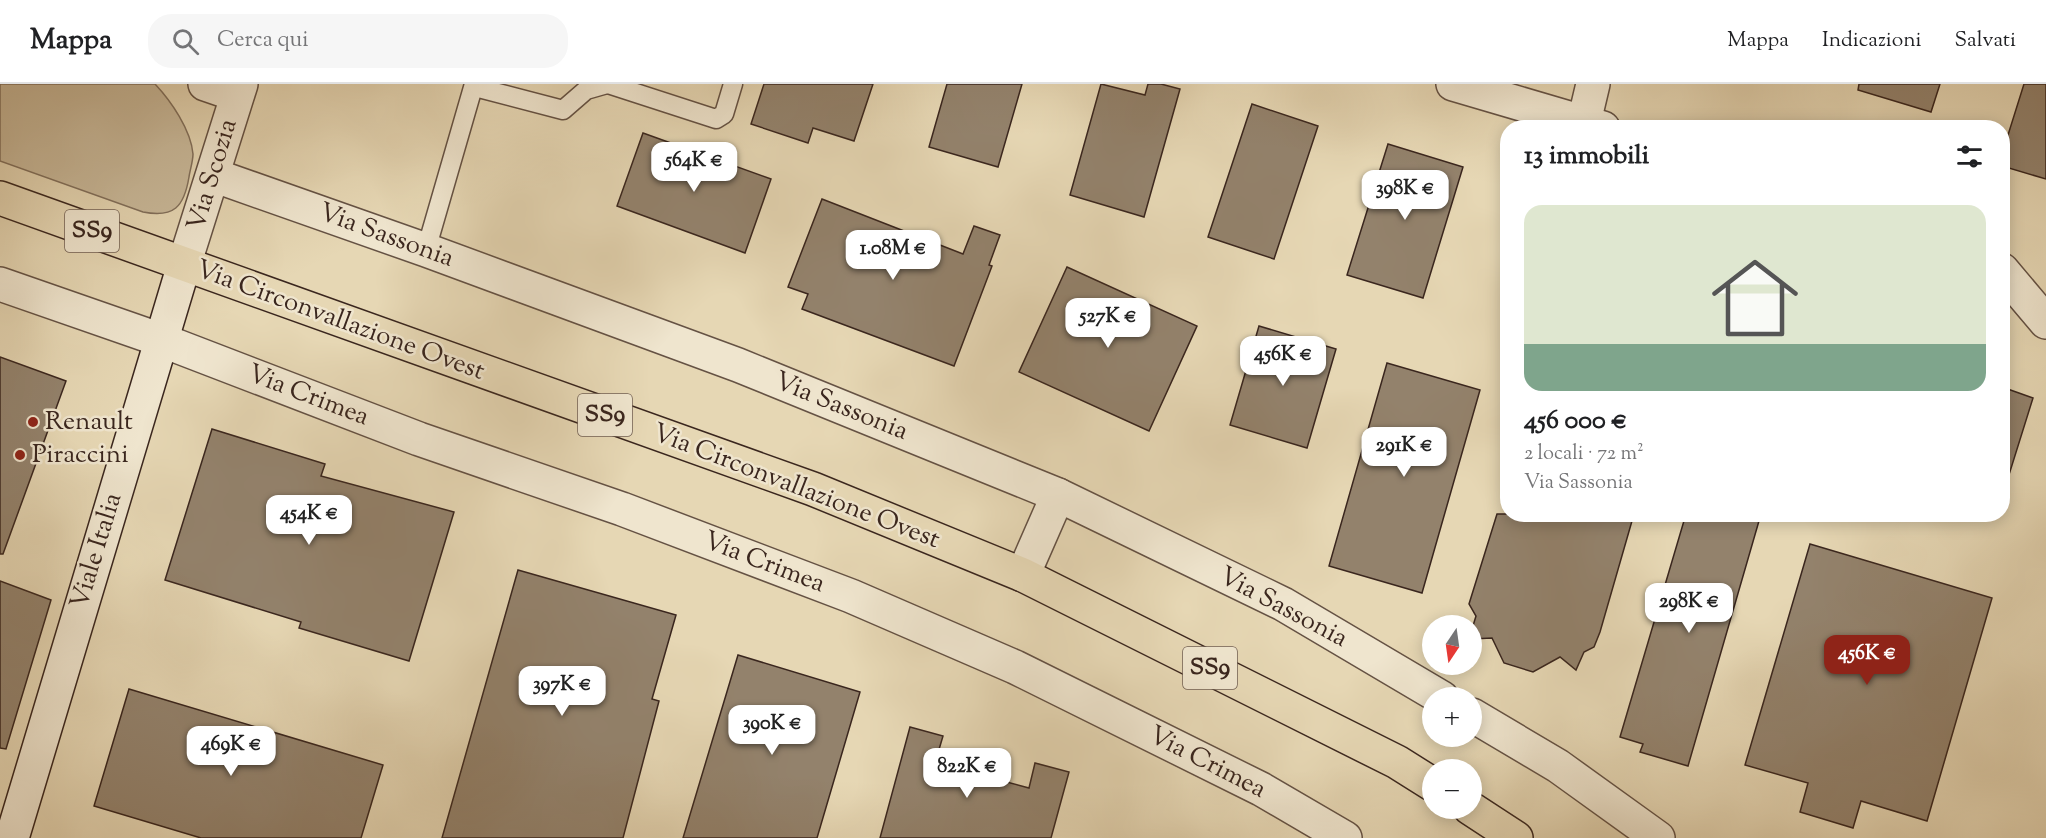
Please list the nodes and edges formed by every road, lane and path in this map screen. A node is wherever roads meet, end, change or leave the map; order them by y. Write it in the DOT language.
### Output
graph roads {
  1 [pos="205,84"];
  2 [pos="608,84"];
  3 [pos="733,84"];
  4 [pos="1453,84"];
  5 [pos="1593,84"];
  6 [pos="474,85"];
  7 [pos="239,89"];
  8 [pos="1576,120"];
  9 [pos="1593,120"];
  10 [pos="213,175"];
  11 [pos="0,198"];
  12 [pos="426,250"];
  13 [pos="184,265"];
  14 [pos="2010,279"];
  15 [pos="0,284"];
  16 [pos="2046,322"];
  17 [pos="161,340"];
  18 [pos="1058,495"];
  19 [pos="1023,575"];
  20 [pos="1423,687"];
  21 [pos="1482,721"];
  22 [pos="1422,778"];
  23 [pos="1482,816"];
  24 [pos="0,836"];
  25 [pos="12,838"];
  26 [pos="1346,838"];
  27 [pos="1516,838"];
  28 [pos="1658,838"];
  1 -- 7 [label="street"];
  2 -- 3 [label="lane"];
  2 -- 6 [label="lane"];
  4 -- 8 [label="street"];
  5 -- 9 [label="street"];
  6 -- 12 [label="lane"];
  7 -- 10 [label="street, Via Scozia"];
  10 -- 12 [label="street, Via Sassonia"];
  10 -- 13 [label="street, Via Scozia"];
  11 -- 13 [label="main road, Via Circonvallazione Ovest / SS9"];
  12 -- 18 [label="street, Via Sassonia"];
  13 -- 17 [label="street, Viale Italia"];
  13 -- 19 [label="main road, Via Circonvallazione Ovest / SS9"];
  14 -- 16 [label="street"];
  15 -- 17 [label="street, Via Crimea"];
  17 -- 25 [label="street, Viale Italia"];
  17 -- 26 [label="street, Via Crimea"];
  18 -- 19 [label="street"];
  18 -- 20 [label="street, Via Sassonia"];
  19 -- 22 [label="main road, Via Circonvallazione Ovest / SS9"];
  21 -- 28 [label="street"];
  23 -- 27 [label="main road"];
  24 -- 25 [label="street"];
}
